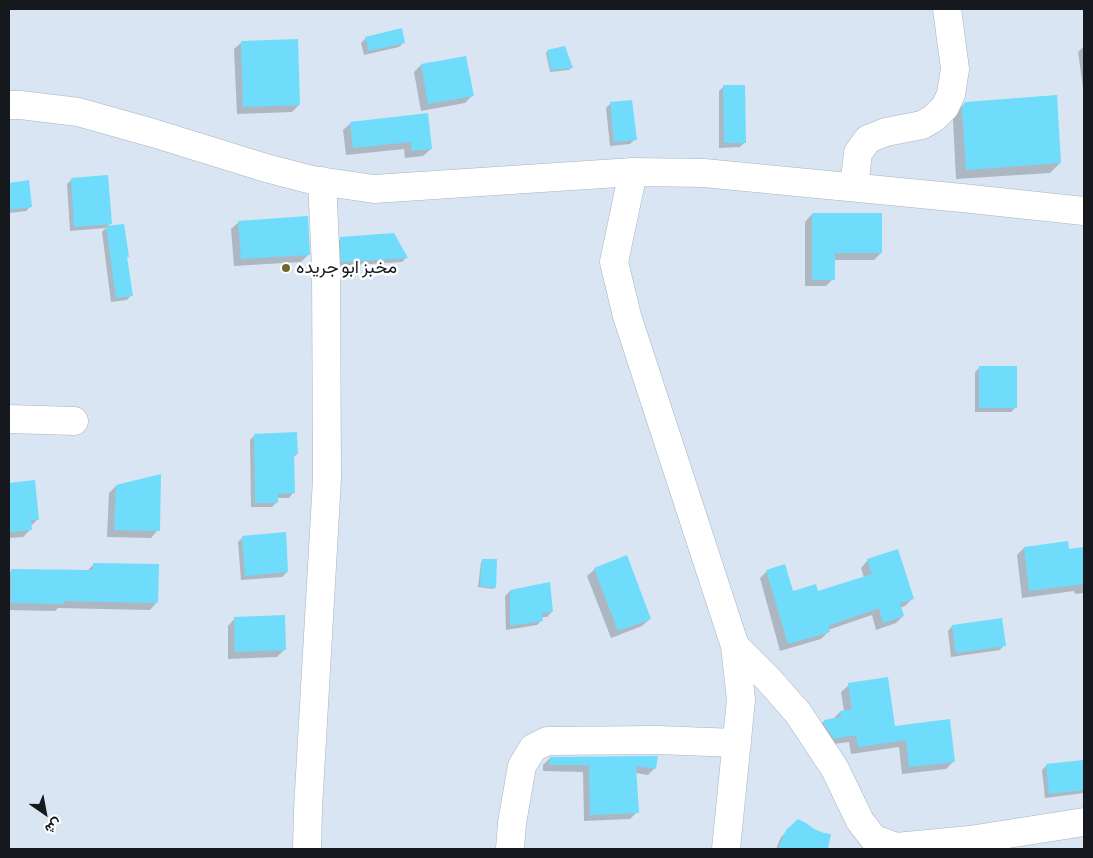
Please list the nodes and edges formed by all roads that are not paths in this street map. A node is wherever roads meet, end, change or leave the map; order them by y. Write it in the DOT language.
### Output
graph roads {
  1 [pos="946,9"];
  2 [pos="9,105"];
  3 [pos="633,172"];
  4 [pos="322,181"];
  5 [pos="854,187"];
  6 [pos="1084,211"];
  7 [pos="9,420"];
  8 [pos="74,421"];
  9 [pos="734,646"];
  10 [pos="737,743"];
  11 [pos="1084,822"];
  12 [pos="307,849"];
  13 [pos="510,849"];
  14 [pos="726,849"];
  1 -- 5 [label="street"];
  2 -- 4 [label="street"];
  3 -- 4 [label="street"];
  3 -- 5 [label="street"];
  3 -- 9 [label="street"];
  4 -- 12 [label="street"];
  5 -- 6 [label="street"];
  7 -- 8 [label="street"];
  9 -- 10 [label="street"];
  9 -- 11 [label="street"];
  10 -- 13 [label="street"];
  10 -- 14 [label="street"];
}
